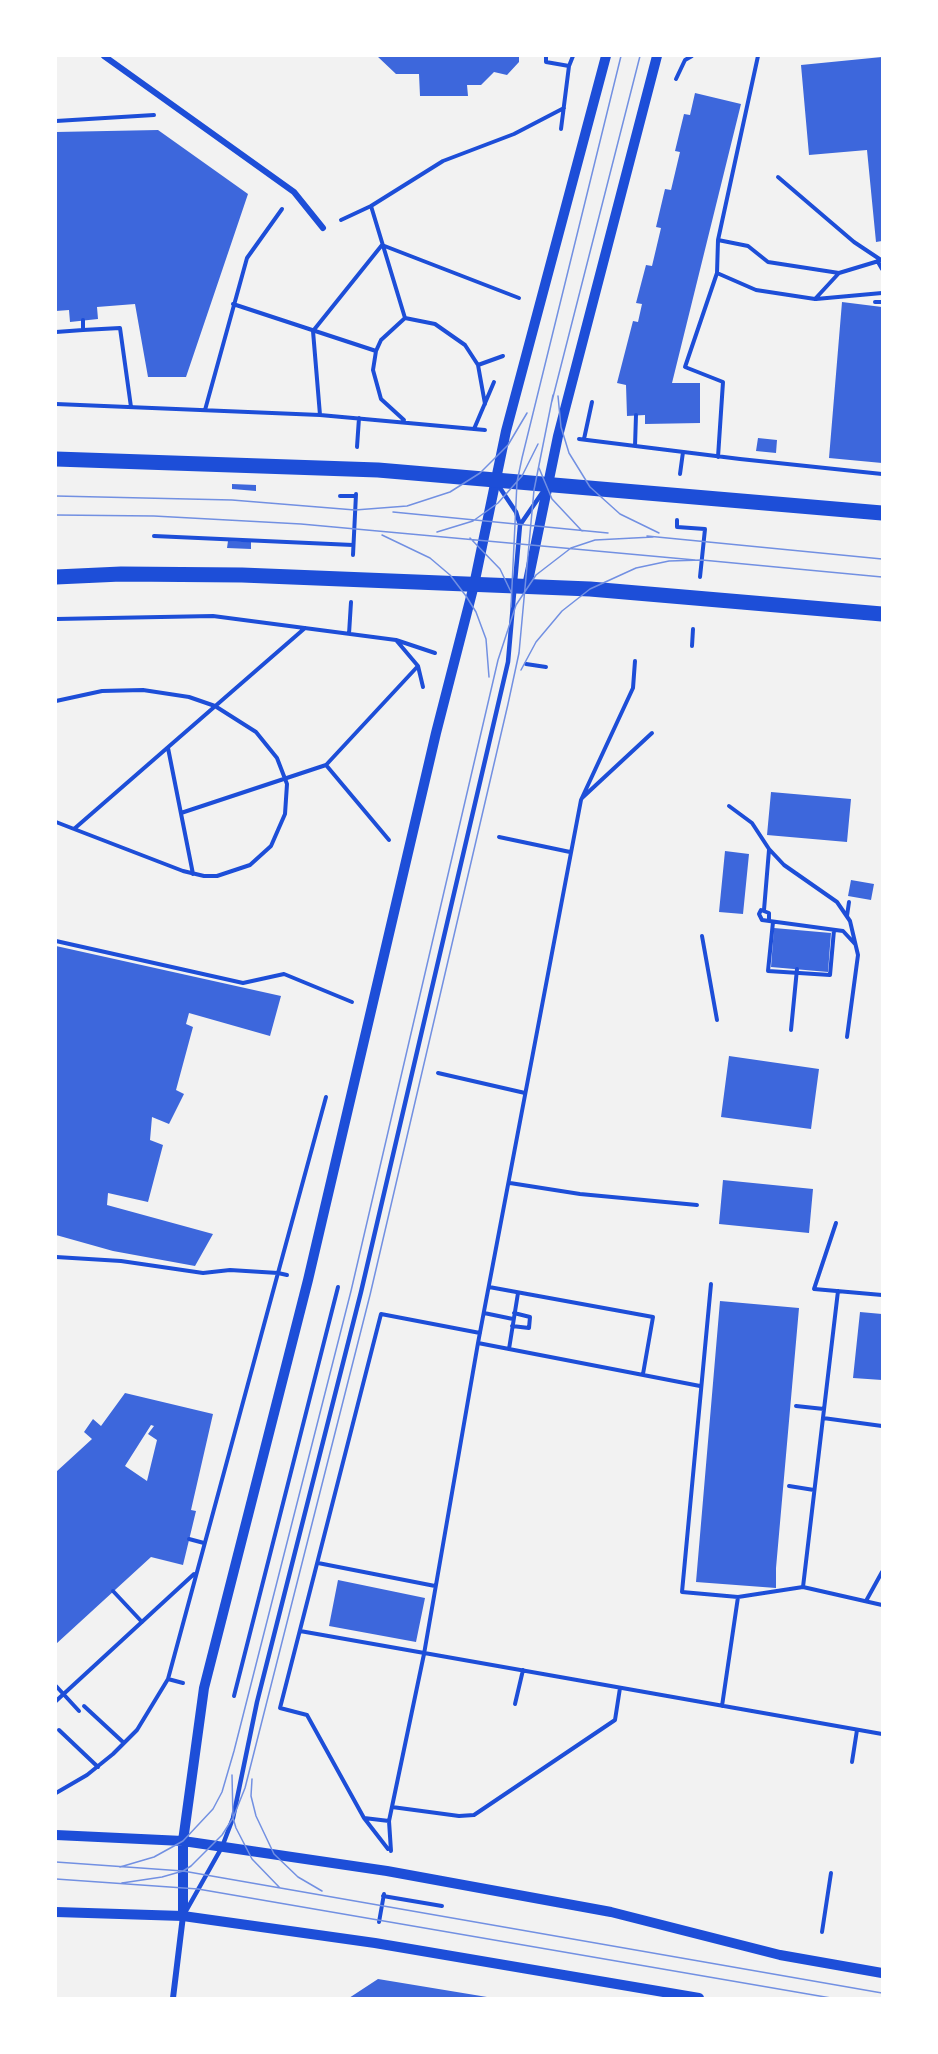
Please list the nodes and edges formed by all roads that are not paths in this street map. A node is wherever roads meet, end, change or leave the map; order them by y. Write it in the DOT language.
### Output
graph roads {
  1 [pos="104,56"];
  2 [pos="606,56"];
  3 [pos="657,56"];
  4 [pos="323,228"];
  5 [pos="56,459"];
  6 [pos="495,480"];
  7 [pos="549,484"];
  8 [pos="882,513"];
  9 [pos="520,525"];
  10 [pos="56,577"];
  11 [pos="474,585"];
  12 [pos="521,586"];
  13 [pos="882,614"];
  14 [pos="56,1835"];
  15 [pos="183,1841"];
  16 [pos="222,1846"];
  17 [pos="56,1911"];
  18 [pos="183,1916"];
  19 [pos="882,1973"];
  20 [pos="173,1998"];
  21 [pos="699,1998"];
  1 -- 4 [label="street"];
  2 -- 6 [label="street"];
  3 -- 7 [label="street"];
  5 -- 6 [label="main road"];
  6 -- 7 [label="main road"];
  6 -- 9 [label="lane"];
  6 -- 11 [label="street"];
  7 -- 8 [label="main road"];
  7 -- 9 [label="lane"];
  7 -- 12 [label="street"];
  9 -- 12 [label="lane"];
  10 -- 11 [label="main road"];
  11 -- 12 [label="main road"];
  11 -- 15 [label="street"];
  12 -- 13 [label="main road"];
  12 -- 16 [label="lane"];
  14 -- 15 [label="street"];
  15 -- 16 [label="street"];
  15 -- 18 [label="street"];
  16 -- 18 [label="lane"];
  16 -- 19 [label="street"];
  17 -- 18 [label="street"];
  18 -- 20 [label="street"];
  18 -- 21 [label="street"];
}
